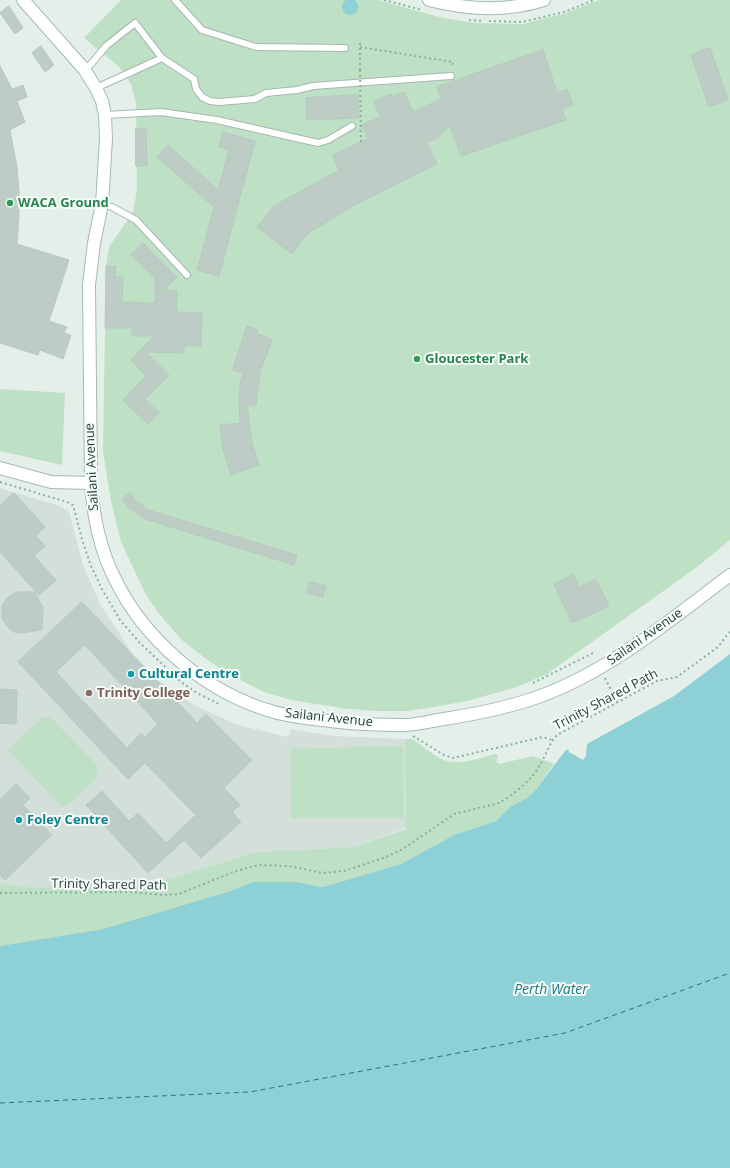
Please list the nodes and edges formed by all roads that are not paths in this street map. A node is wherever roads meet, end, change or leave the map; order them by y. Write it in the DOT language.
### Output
graph roads {
  1 [pos="23,0"];
  2 [pos="176,0"];
  3 [pos="429,0"];
  4 [pos="544,0"];
  5 [pos="345,48"];
  6 [pos="162,58"];
  7 [pos="84,69"];
  8 [pos="451,76"];
  9 [pos="96,88"];
  10 [pos="105,115"];
  11 [pos="352,126"];
  12 [pos="102,204"];
  13 [pos="187,275"];
  14 [pos="0,468"];
  15 [pos="91,483"];
  16 [pos="730,575"];
  1 -- 7 [label="street, Sailani Avenue"];
  2 -- 5 [label="lane"];
  3 -- 4 [label="street"];
  6 -- 7 [label="lane"];
  6 -- 8 [label="lane"];
  6 -- 9 [label="lane"];
  7 -- 9 [label="street, Sailani Avenue"];
  9 -- 10 [label="street, Sailani Avenue"];
  10 -- 11 [label="lane"];
  10 -- 12 [label="street, Sailani Avenue"];
  12 -- 13 [label="lane"];
  12 -- 15 [label="street, Sailani Avenue"];
  14 -- 15 [label="street"];
  15 -- 16 [label="street, Sailani Avenue"];
}
